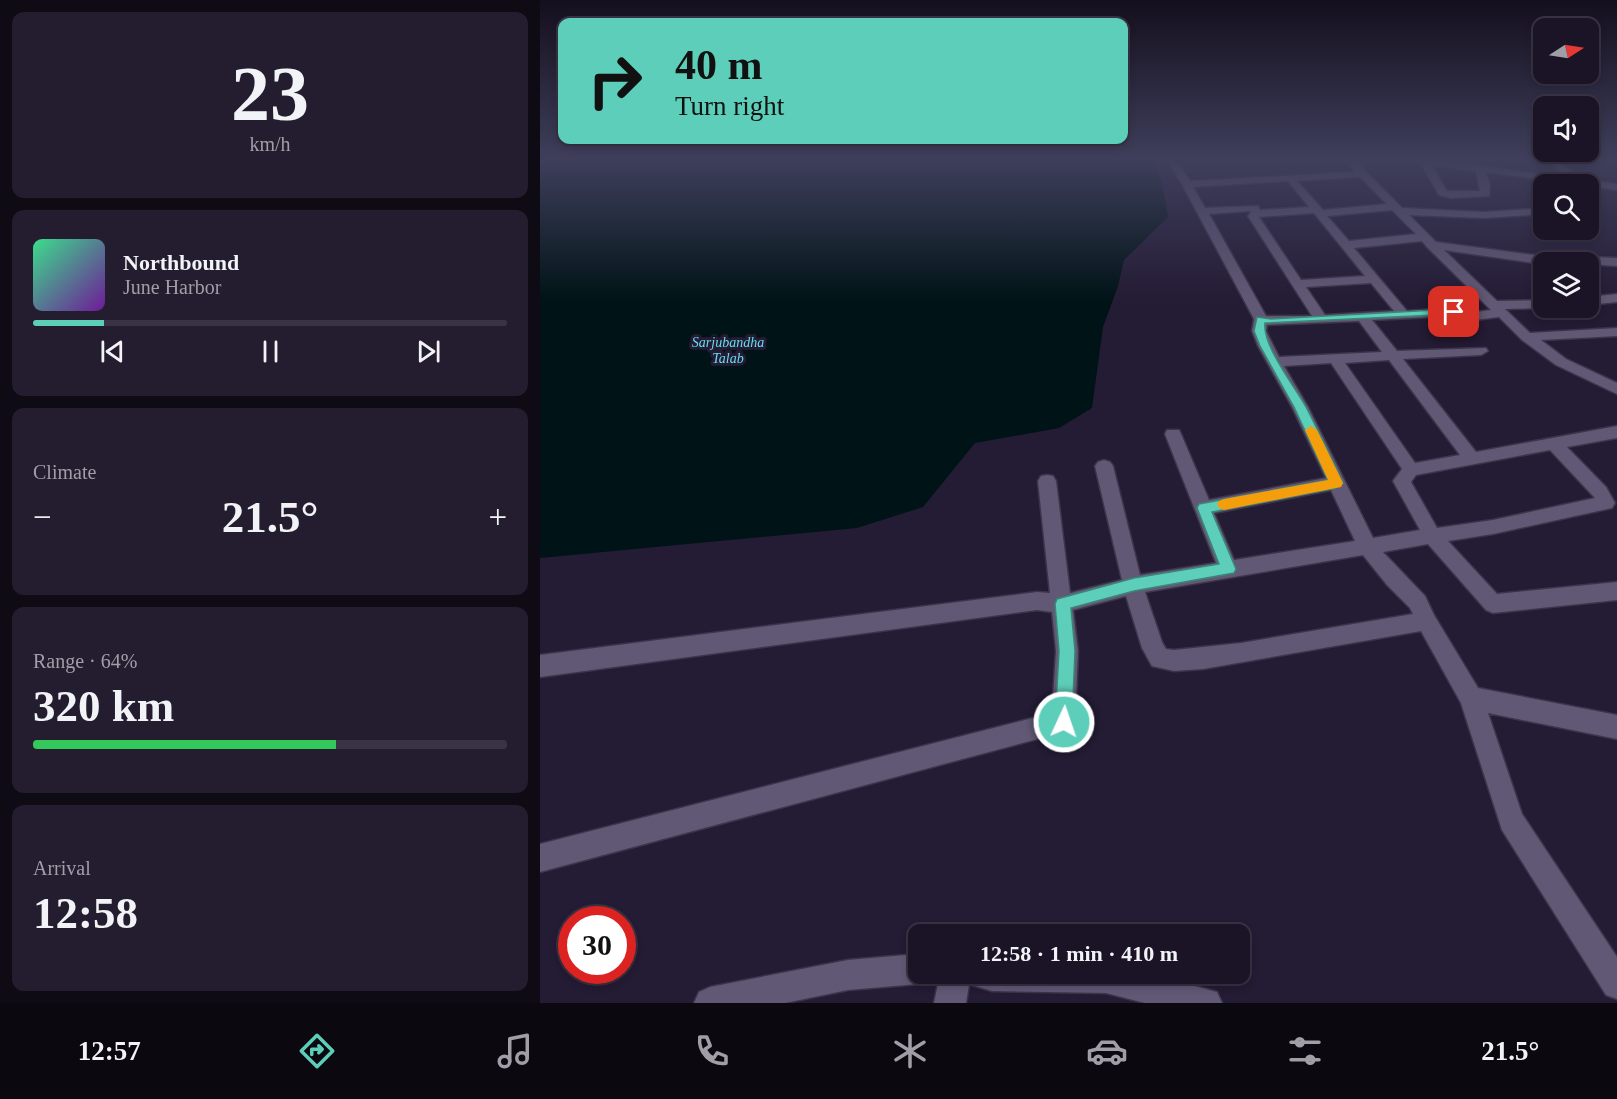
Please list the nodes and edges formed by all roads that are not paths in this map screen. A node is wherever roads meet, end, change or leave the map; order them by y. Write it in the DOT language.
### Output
graph roads {
  1 [pos="1200,207"];
  2 [pos="1316,207"];
  3 [pos="1394,207"];
  4 [pos="1396,209"];
  5 [pos="1320,211"];
  6 [pos="1203,212"];
  7 [pos="1532,212"];
  8 [pos="1257,213"];
  9 [pos="1428,241"];
  10 [pos="1347,245"];
  11 [pos="1617,262"];
  12 [pos="1375,279"];
  13 [pos="1298,284"];
  14 [pos="1617,298"];
  15 [pos="1599,300"];
  16 [pos="1533,305"];
  17 [pos="1497,309"];
  18 [pos="1403,314"];
  19 [pos="1363,317"];
  20 [pos="1261,319"];
  21 [pos="1321,319"];
  22 [pos="1617,332"];
  23 [pos="1527,336"];
  24 [pos="1481,351"];
  25 [pos="1392,356"];
  26 [pos="1335,358"];
  27 [pos="1273,362"];
  28 [pos="1617,389"];
  29 [pos="1617,432"];
  30 [pos="1173,434"];
  31 [pos="1555,445"];
  32 [pos="1471,458"];
  33 [pos="1104,466"];
  34 [pos="1411,470"];
  35 [pos="1047,481"];
  36 [pos="1336,483"];
  37 [pos="1203,508"];
  38 [pos="1432,536"];
  39 [pos="1368,548"];
  40 [pos="1228,569"];
  41 [pos="1134,585"];
  42 [pos="1617,591"];
  43 [pos="1063,604"];
  44 [pos="1426,621"];
  45 [pos="540,666"];
  46 [pos="1471,698"];
  47 [pos="1617,727"];
  48 [pos="540,858"];
  49 [pos="908,970"];
  50 [pos="954,984"];
  51 [pos="1130,984"];
  52 [pos="1617,984"];
  53 [pos="710,1003"];
  54 [pos="950,1003"];
  55 [pos="1206,1003"];
  1 -- 6 [label="street"];
  2 -- 5 [label="street"];
  3 -- 4 [label="street"];
  4 -- 5 [label="street"];
  4 -- 7 [label="street"];
  4 -- 9 [label="street"];
  5 -- 8 [label="street"];
  5 -- 10 [label="street"];
  6 -- 8 [label="street"];
  6 -- 20 [label="street"];
  8 -- 13 [label="street"];
  9 -- 10 [label="street"];
  9 -- 11 [label="street"];
  9 -- 17 [label="street"];
  10 -- 12 [label="street"];
  12 -- 13 [label="street"];
  12 -- 18 [label="street"];
  13 -- 21 [label="street"];
  14 -- 15 [label="street"];
  16 -- 17 [label="street"];
  17 -- 18 [label="street"];
  17 -- 23 [label="street"];
  18 -- 19 [label="street"];
  19 -- 21 [label="street"];
  19 -- 25 [label="street"];
  20 -- 21 [label="street"];
  20 -- 27 [label="street"];
  22 -- 23 [label="street"];
  23 -- 28 [label="street"];
  24 -- 25 [label="street"];
  25 -- 26 [label="street"];
  25 -- 32 [label="street"];
  26 -- 27 [label="street"];
  26 -- 34 [label="street"];
  27 -- 36 [label="street"];
  29 -- 31 [label="street"];
  30 -- 37 [label="street"];
  31 -- 32 [label="street"];
  31 -- 38 [label="street"];
  32 -- 34 [label="street"];
  33 -- 41 [label="street"];
  34 -- 38 [label="street"];
  35 -- 43 [label="street"];
  36 -- 37 [label="street"];
  36 -- 39 [label="street"];
  37 -- 40 [label="street"];
  38 -- 39 [label="street"];
  38 -- 42 [label="street"];
  39 -- 40 [label="street"];
  39 -- 44 [label="street"];
  40 -- 41 [label="street"];
  41 -- 43 [label="street"];
  41 -- 44 [label="street"];
  43 -- 45 [label="street"];
  43 -- 48 [label="street"];
  44 -- 46 [label="street"];
  46 -- 47 [label="street"];
  46 -- 52 [label="street"];
  49 -- 53 [label="street"];
  50 -- 54 [label="street"];
  51 -- 55 [label="street"];
}
